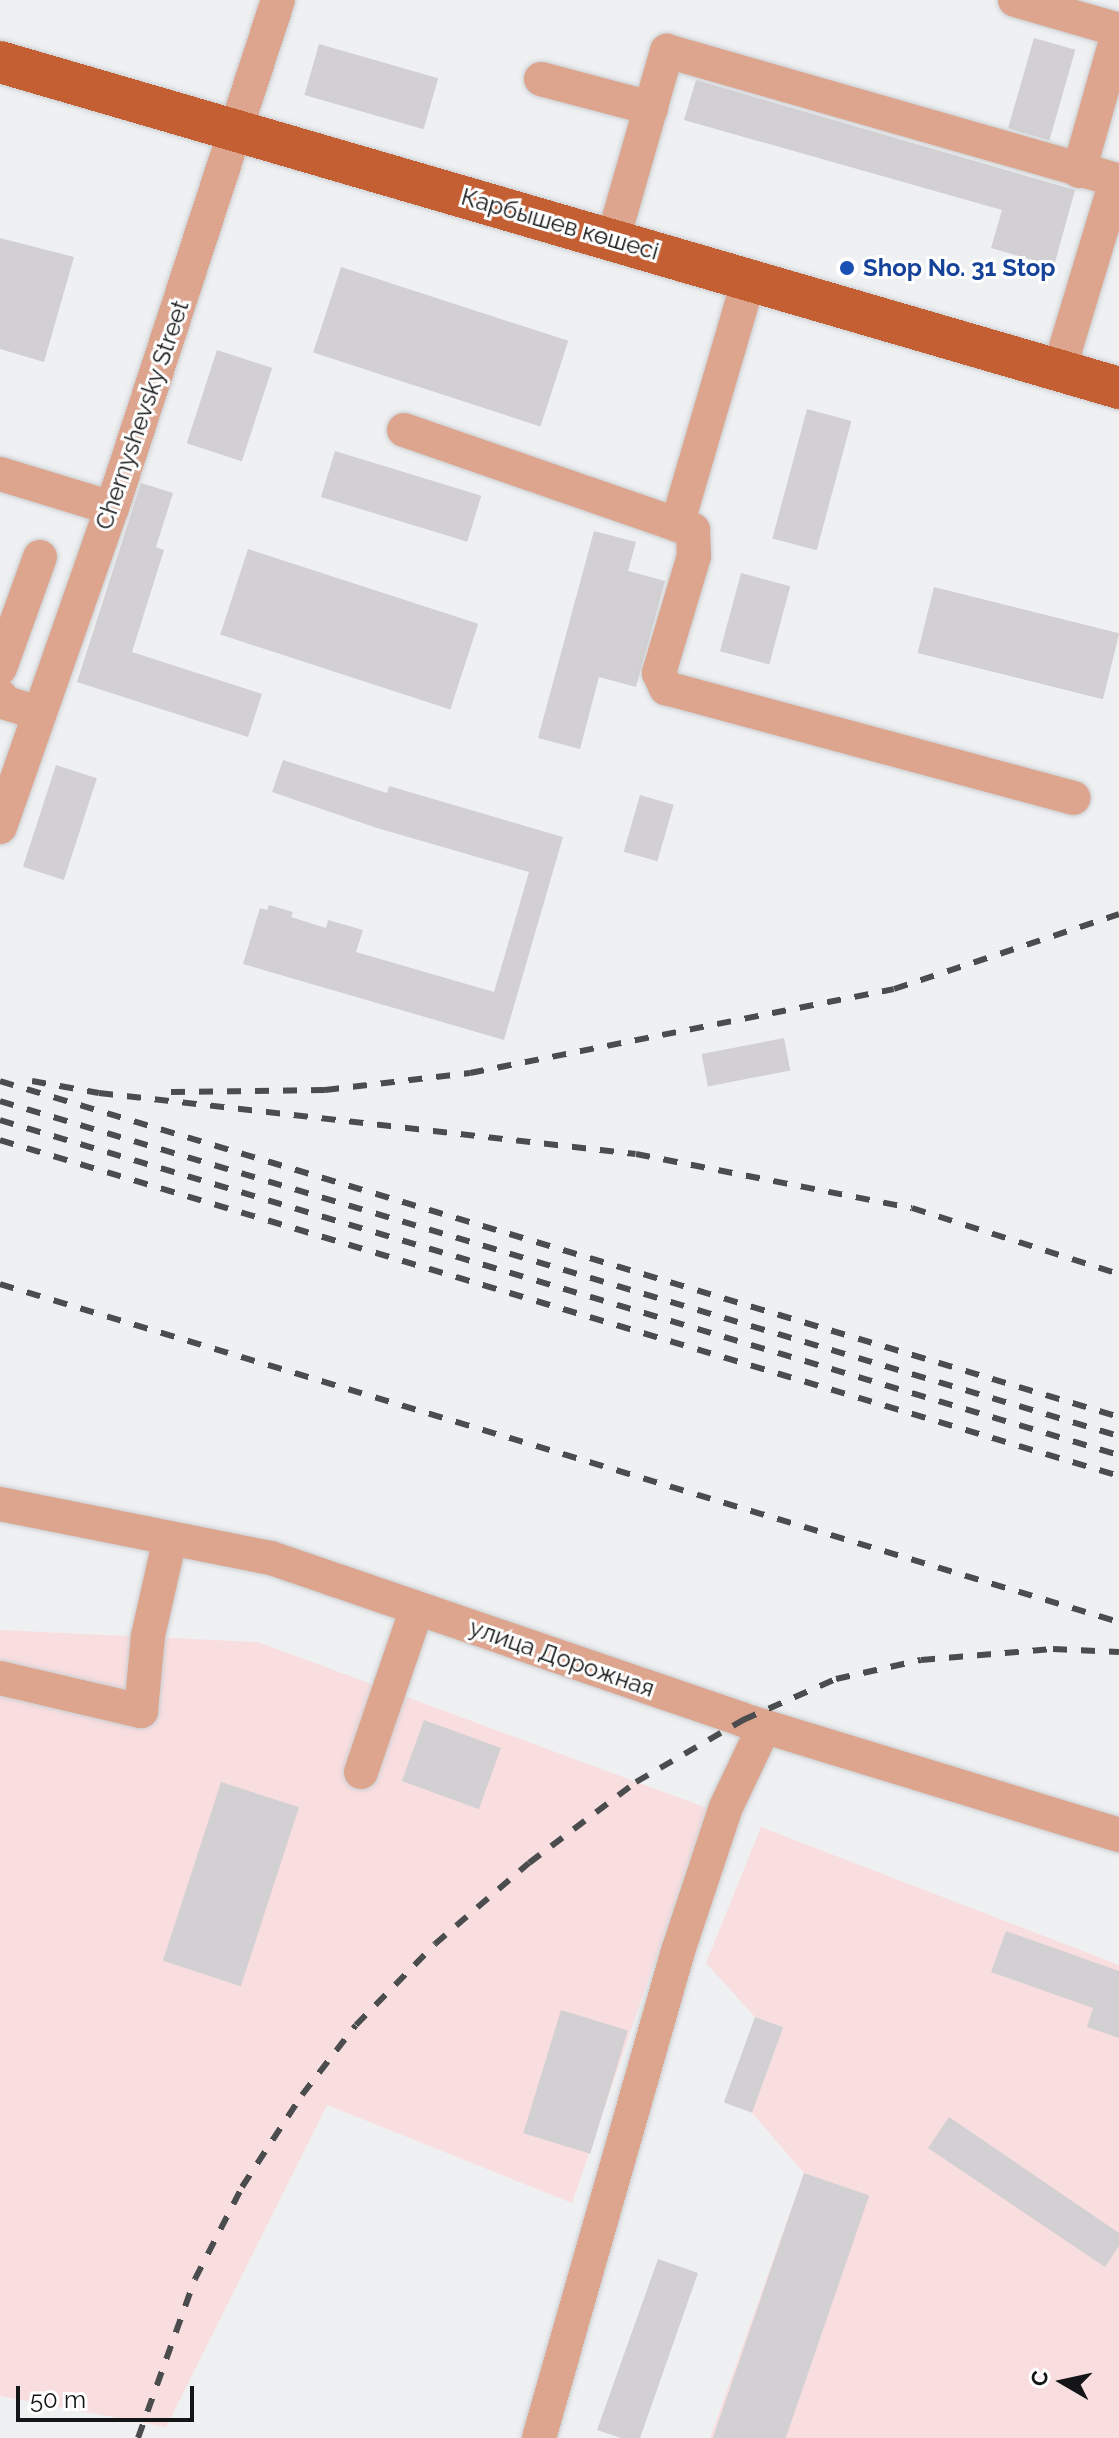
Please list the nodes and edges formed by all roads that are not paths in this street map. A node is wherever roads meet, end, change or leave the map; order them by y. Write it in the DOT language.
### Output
graph roads {
  1 [pos="278,0"];
  2 [pos="1015,0"];
  3 [pos="1119,30"];
  4 [pos="0,62"];
  5 [pos="541,79"];
  6 [pos="651,108"];
  7 [pos="237,129"];
  8 [pos="1079,171"];
  9 [pos="1117,181"];
  10 [pos="613,239"];
  11 [pos="749,279"];
  12 [pos="1059,370"];
  13 [pos="1119,388"];
  14 [pos="404,430"];
  15 [pos="0,474"];
  16 [pos="112,508"];
  17 [pos="677,525"];
  18 [pos="40,557"];
  19 [pos="0,668"];
  20 [pos="0,696"];
  21 [pos="39,713"];
  22 [pos="1073,798"];
  23 [pos="0,827"];
  24 [pos="0,1504"];
  25 [pos="170,1538"];
  26 [pos="417,1608"];
  27 [pos="0,1678"];
  28 [pos="764,1727"];
  29 [pos="361,1772"];
  30 [pos="1119,1835"];
  31 [pos="539,2438"];
  1 -- 7 [label="street, Chernyshevsky Street"];
  2 -- 3 [label="street"];
  3 -- 8 [label="street"];
  4 -- 7 [label="main road, Карбышев көшесі"];
  5 -- 6 [label="street"];
  6 -- 8 [label="street"];
  6 -- 10 [label="street"];
  7 -- 10 [label="main road, Карбышев көшесі"];
  7 -- 16 [label="street, Chernyshevsky Street"];
  8 -- 9 [label="street"];
  9 -- 12 [label="street"];
  10 -- 11 [label="main road, Карбышев көшесі"];
  11 -- 12 [label="main road, Карбышев көшесі"];
  11 -- 17 [label="street"];
  12 -- 13 [label="main road, Карбышев көшесі"];
  14 -- 17 [label="street"];
  15 -- 16 [label="street"];
  16 -- 21 [label="street, Chernyshevsky Street"];
  17 -- 22 [label="street"];
  18 -- 19 [label="street"];
  20 -- 21 [label="street"];
  21 -- 23 [label="street, Chernyshevsky Street"];
  24 -- 25 [label="street, улица Дорожная"];
  25 -- 26 [label="street, улица Дорожная"];
  25 -- 27 [label="street"];
  26 -- 28 [label="street, улица Дорожная"];
  26 -- 29 [label="street"];
  28 -- 30 [label="street, улица Дорожная"];
  28 -- 31 [label="street"];
}
